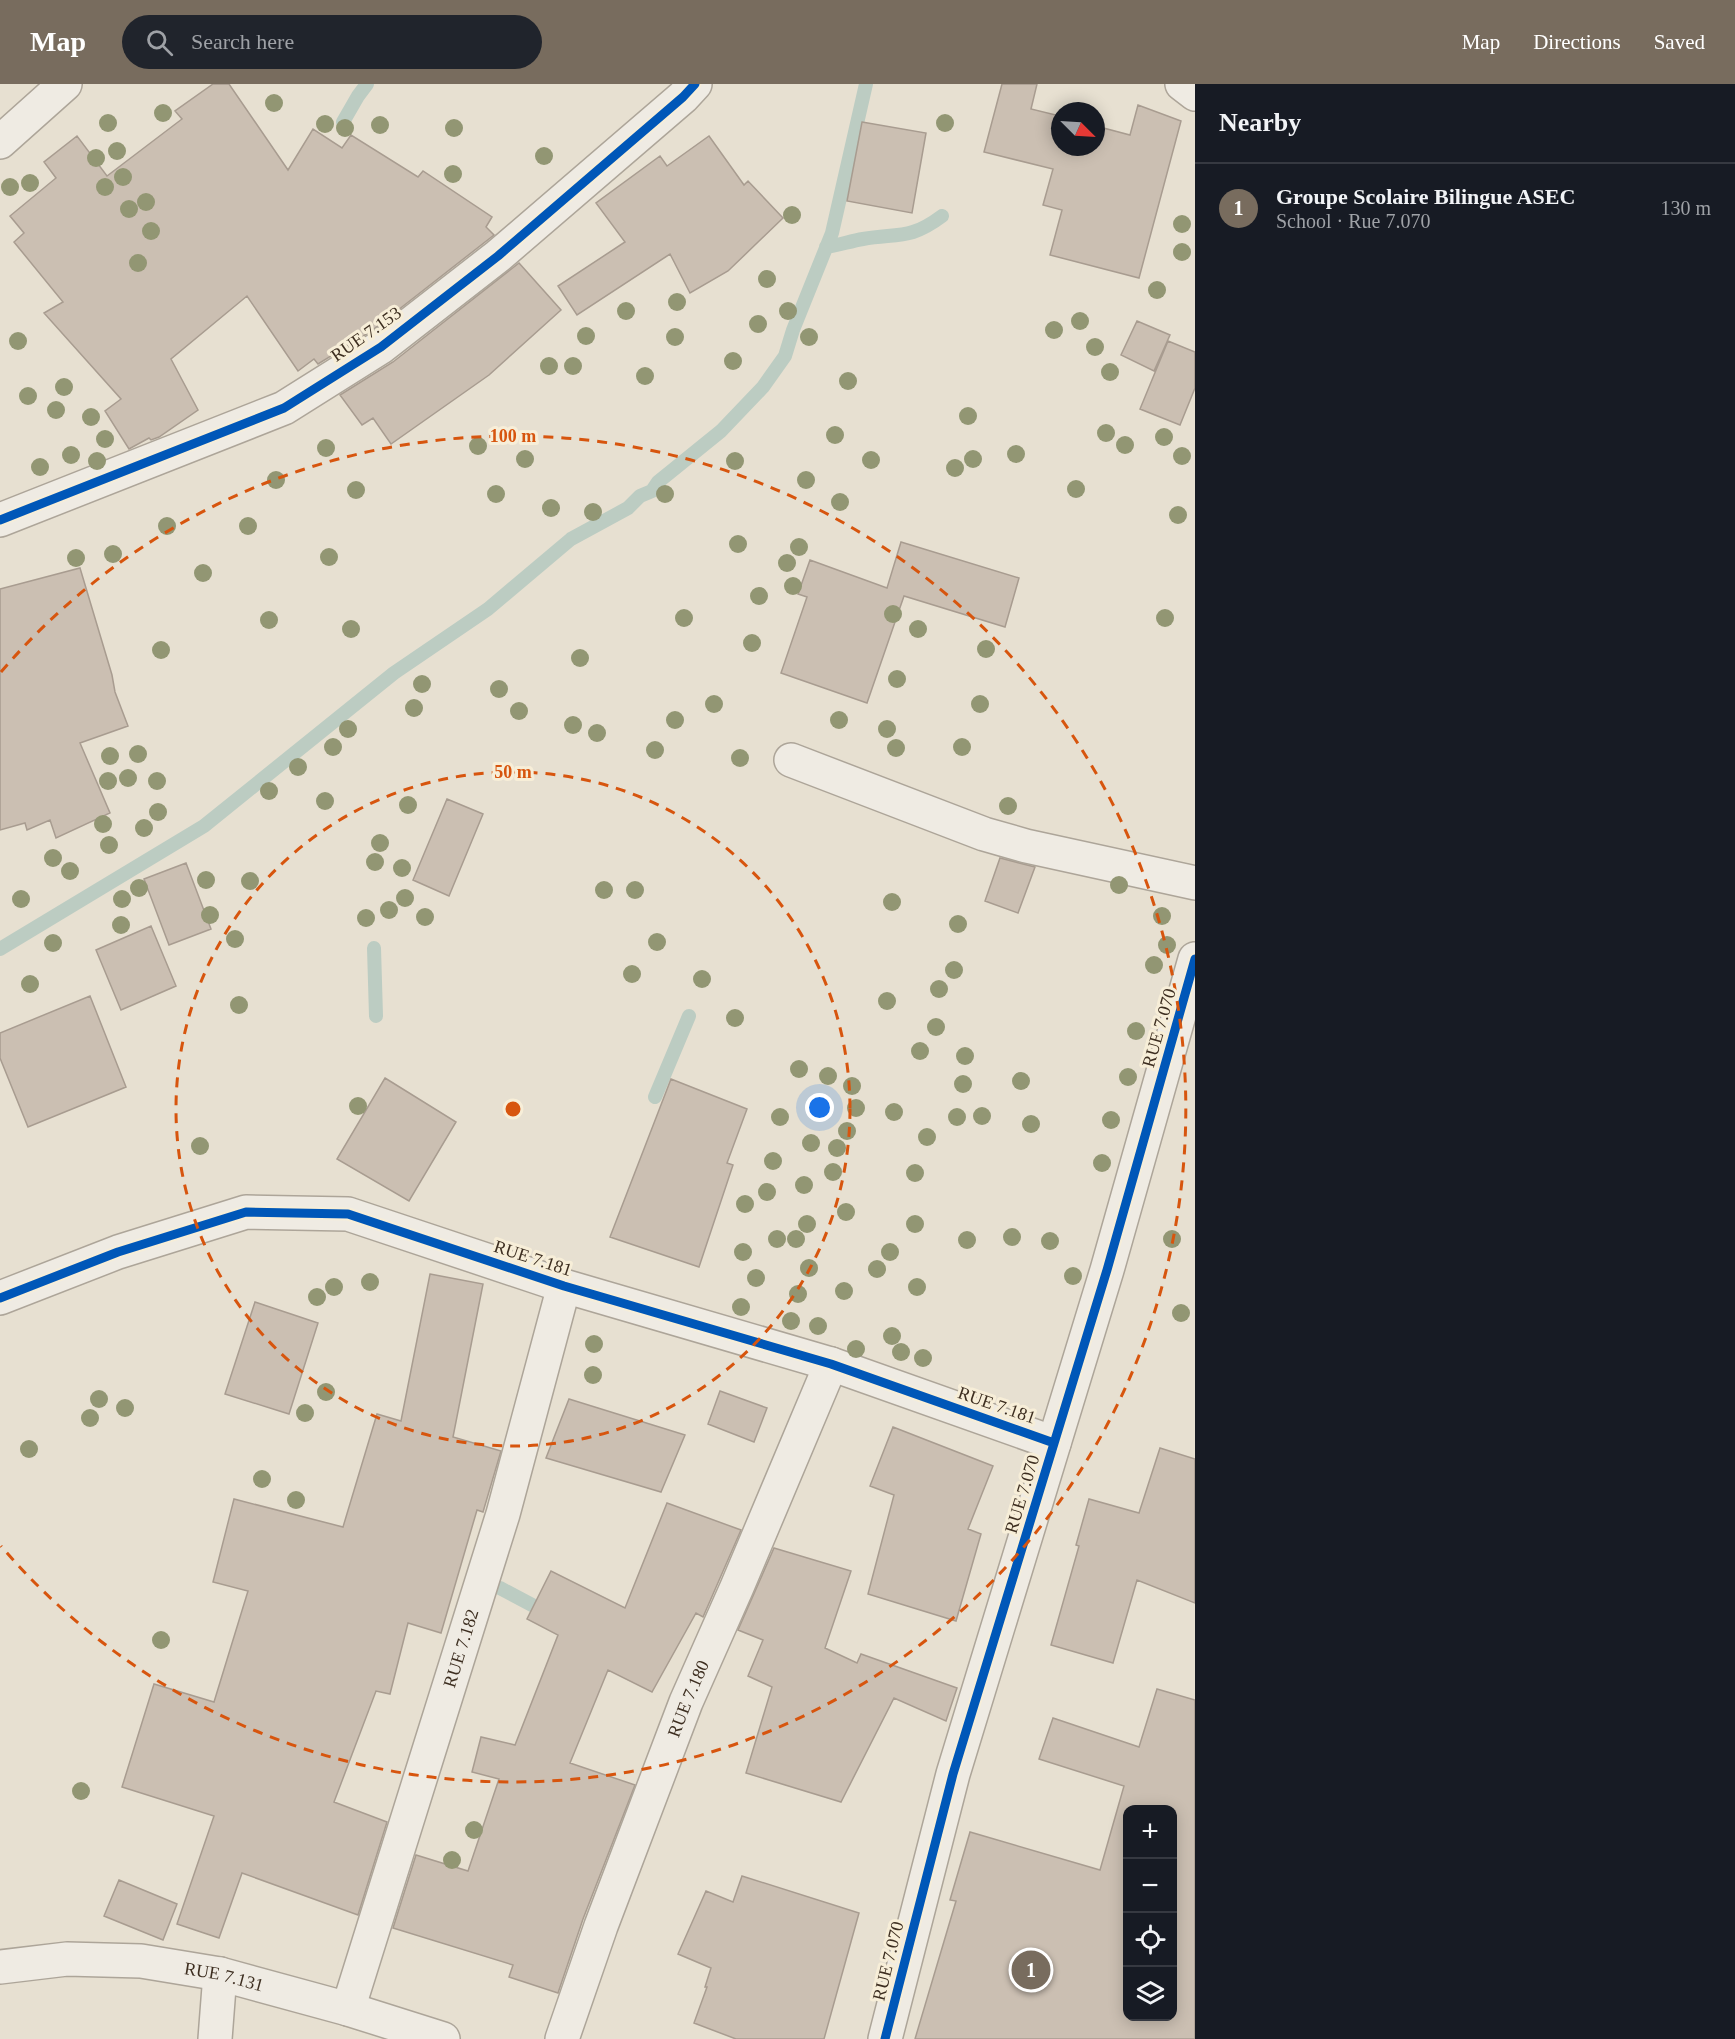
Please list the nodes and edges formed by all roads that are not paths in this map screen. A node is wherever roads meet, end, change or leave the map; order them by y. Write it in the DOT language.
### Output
graph roads {
  1 [pos="65,84"];
  2 [pos="695,84"];
  3 [pos="1182,84"];
  4 [pos="1195,93"];
  5 [pos="0,142"];
  6 [pos="0,520"];
  7 [pos="791,760"];
  8 [pos="1195,883"];
  9 [pos="1195,959"];
  10 [pos="564,1286"];
  11 [pos="0,1298"];
  12 [pos="831,1364"];
  13 [pos="1054,1443"];
  14 [pos="0,1967"];
  15 [pos="220,1974"];
  16 [pos="348,2009"];
  17 [pos="215,2039"];
  18 [pos="444,2039"];
  19 [pos="562,2039"];
  20 [pos="885,2039"];
  1 -- 5 [label="street"];
  2 -- 6 [label="street, RUE 7.153"];
  3 -- 4 [label="street"];
  7 -- 8 [label="street"];
  9 -- 13 [label="street, RUE 7.070"];
  10 -- 11 [label="street, RUE 7.181"];
  10 -- 12 [label="street, RUE 7.181"];
  10 -- 16 [label="street, RUE 7.182"];
  12 -- 13 [label="street, RUE 7.181"];
  12 -- 19 [label="street, RUE 7.180"];
  13 -- 20 [label="street, RUE 7.070"];
  14 -- 15 [label="street, RUE 7.131"];
  15 -- 16 [label="street, RUE 7.131"];
  15 -- 17 [label="street"];
  16 -- 18 [label="street, RUE 7.131"];
}
